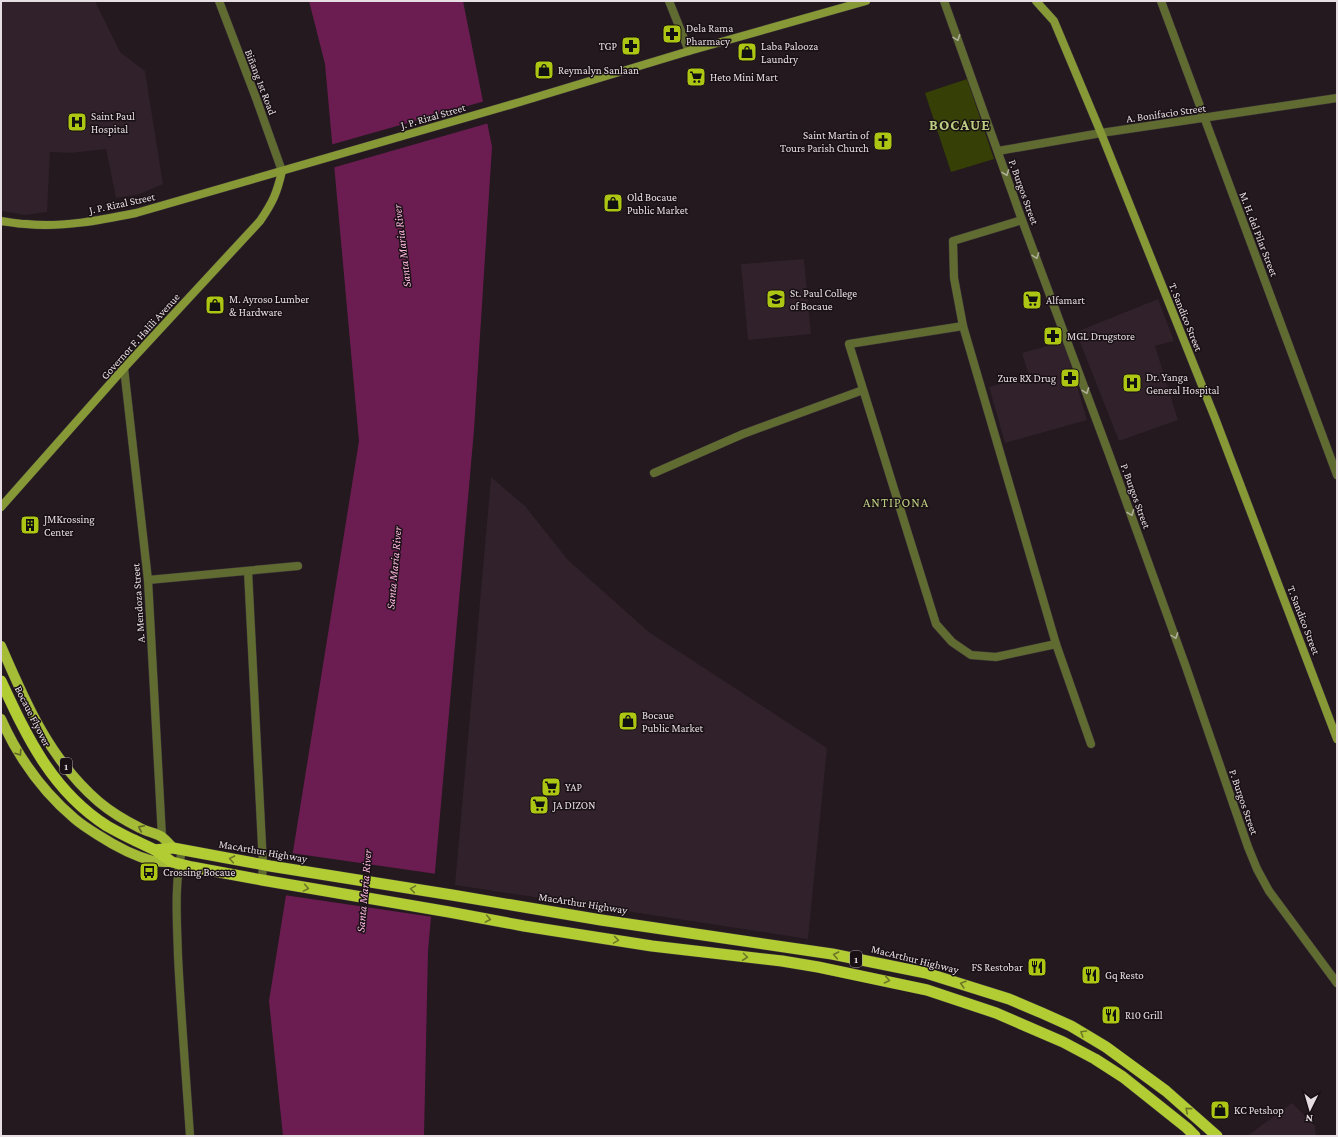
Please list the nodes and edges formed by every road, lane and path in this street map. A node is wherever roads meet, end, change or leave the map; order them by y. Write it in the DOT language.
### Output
graph roads {
  1 [pos="219,1"];
  2 [pos="669,1"];
  3 [pos="866,1"];
  4 [pos="944,1"];
  5 [pos="1036,1"];
  6 [pos="1161,1"];
  7 [pos="689,51"];
  8 [pos="1337,98"];
  9 [pos="1204,119"];
  10 [pos="1101,134"];
  11 [pos="998,151"];
  12 [pos="282,171"];
  13 [pos="1022,220"];
  14 [pos="1,221"];
  15 [pos="963,326"];
  16 [pos="124,368"];
  17 [pos="863,390"];
  18 [pos="654,473"];
  19 [pos="1337,475"];
  20 [pos="1,507"];
  21 [pos="298,566"];
  22 [pos="248,571"];
  23 [pos="148,580"];
  24 [pos="1056,644"];
  25 [pos="1,646"];
  26 [pos="1,680"];
  27 [pos="1,719"];
  28 [pos="1337,739"];
  29 [pos="1091,744"];
  30 [pos="162,838"];
  31 [pos="178,849"];
  32 [pos="155,850"];
  33 [pos="175,863"];
  34 [pos="266,866"];
  35 [pos="265,881"];
  36 [pos="1337,983"];
  37 [pos="190,1136"];
  38 [pos="1195,1136"];
  39 [pos="1216,1136"];
  1 -- 12 [label="street, Biñang 1st Road"];
  2 -- 7 [label="street"];
  3 -- 7 [label="main road, J. P. Rizal Street"];
  4 -- 11 [label="street, P. Burgos Street, one-way"];
  5 -- 10 [label="main road, T. Sandico Street"];
  6 -- 9 [label="street, M. H. del Pilar Street"];
  7 -- 12 [label="main road, J. P. Rizal Street"];
  8 -- 9 [label="street, A. Bonifacio Street"];
  9 -- 10 [label="street, A. Bonifacio Street"];
  9 -- 19 [label="street, M. H. del Pilar Street"];
  10 -- 11 [label="street, A. Bonifacio Street"];
  10 -- 28 [label="main road, T. Sandico Street"];
  11 -- 13 [label="street, P. Burgos Street, one-way"];
  12 -- 14 [label="main road, J. P. Rizal Street"];
  12 -- 16 [label="main road, Governor F. Halili Avenue"];
  13 -- 15 [label="street"];
  13 -- 36 [label="street, P. Burgos Street, one-way"];
  15 -- 17 [label="street"];
  15 -- 24 [label="street"];
  16 -- 20 [label="main road, Governor F. Halili Avenue"];
  16 -- 23 [label="street, A. Mendoza Street"];
  17 -- 18 [label="street"];
  17 -- 24 [label="street"];
  21 -- 22 [label="street"];
  22 -- 23 [label="street"];
  22 -- 34 [label="street"];
  23 -- 30 [label="street, A. Mendoza Street"];
  24 -- 29 [label="street"];
  30 -- 25 [label="main road, 1, one-way"];
  26 -- 32 [label="highway, Bocaue Flyover / 1, bridge"];
  27 -- 33 [label="main road, 1, one-way"];
  30 -- 31 [label="main road, 1"];
  31 -- 32 [label="highway, 1"];
  31 -- 33 [label="street"];
  34 -- 31 [label="highway, MacArthur Highway / 1, one-way"];
  32 -- 33 [label="highway, Bocaue Flyover / 1"];
  33 -- 35 [label="highway, 1"];
  33 -- 37 [label="street"];
  34 -- 35 [label="street"];
  39 -- 34 [label="highway, MacArthur Highway / 1, one-way"];
  35 -- 38 [label="highway, 1, one-way"];
}
